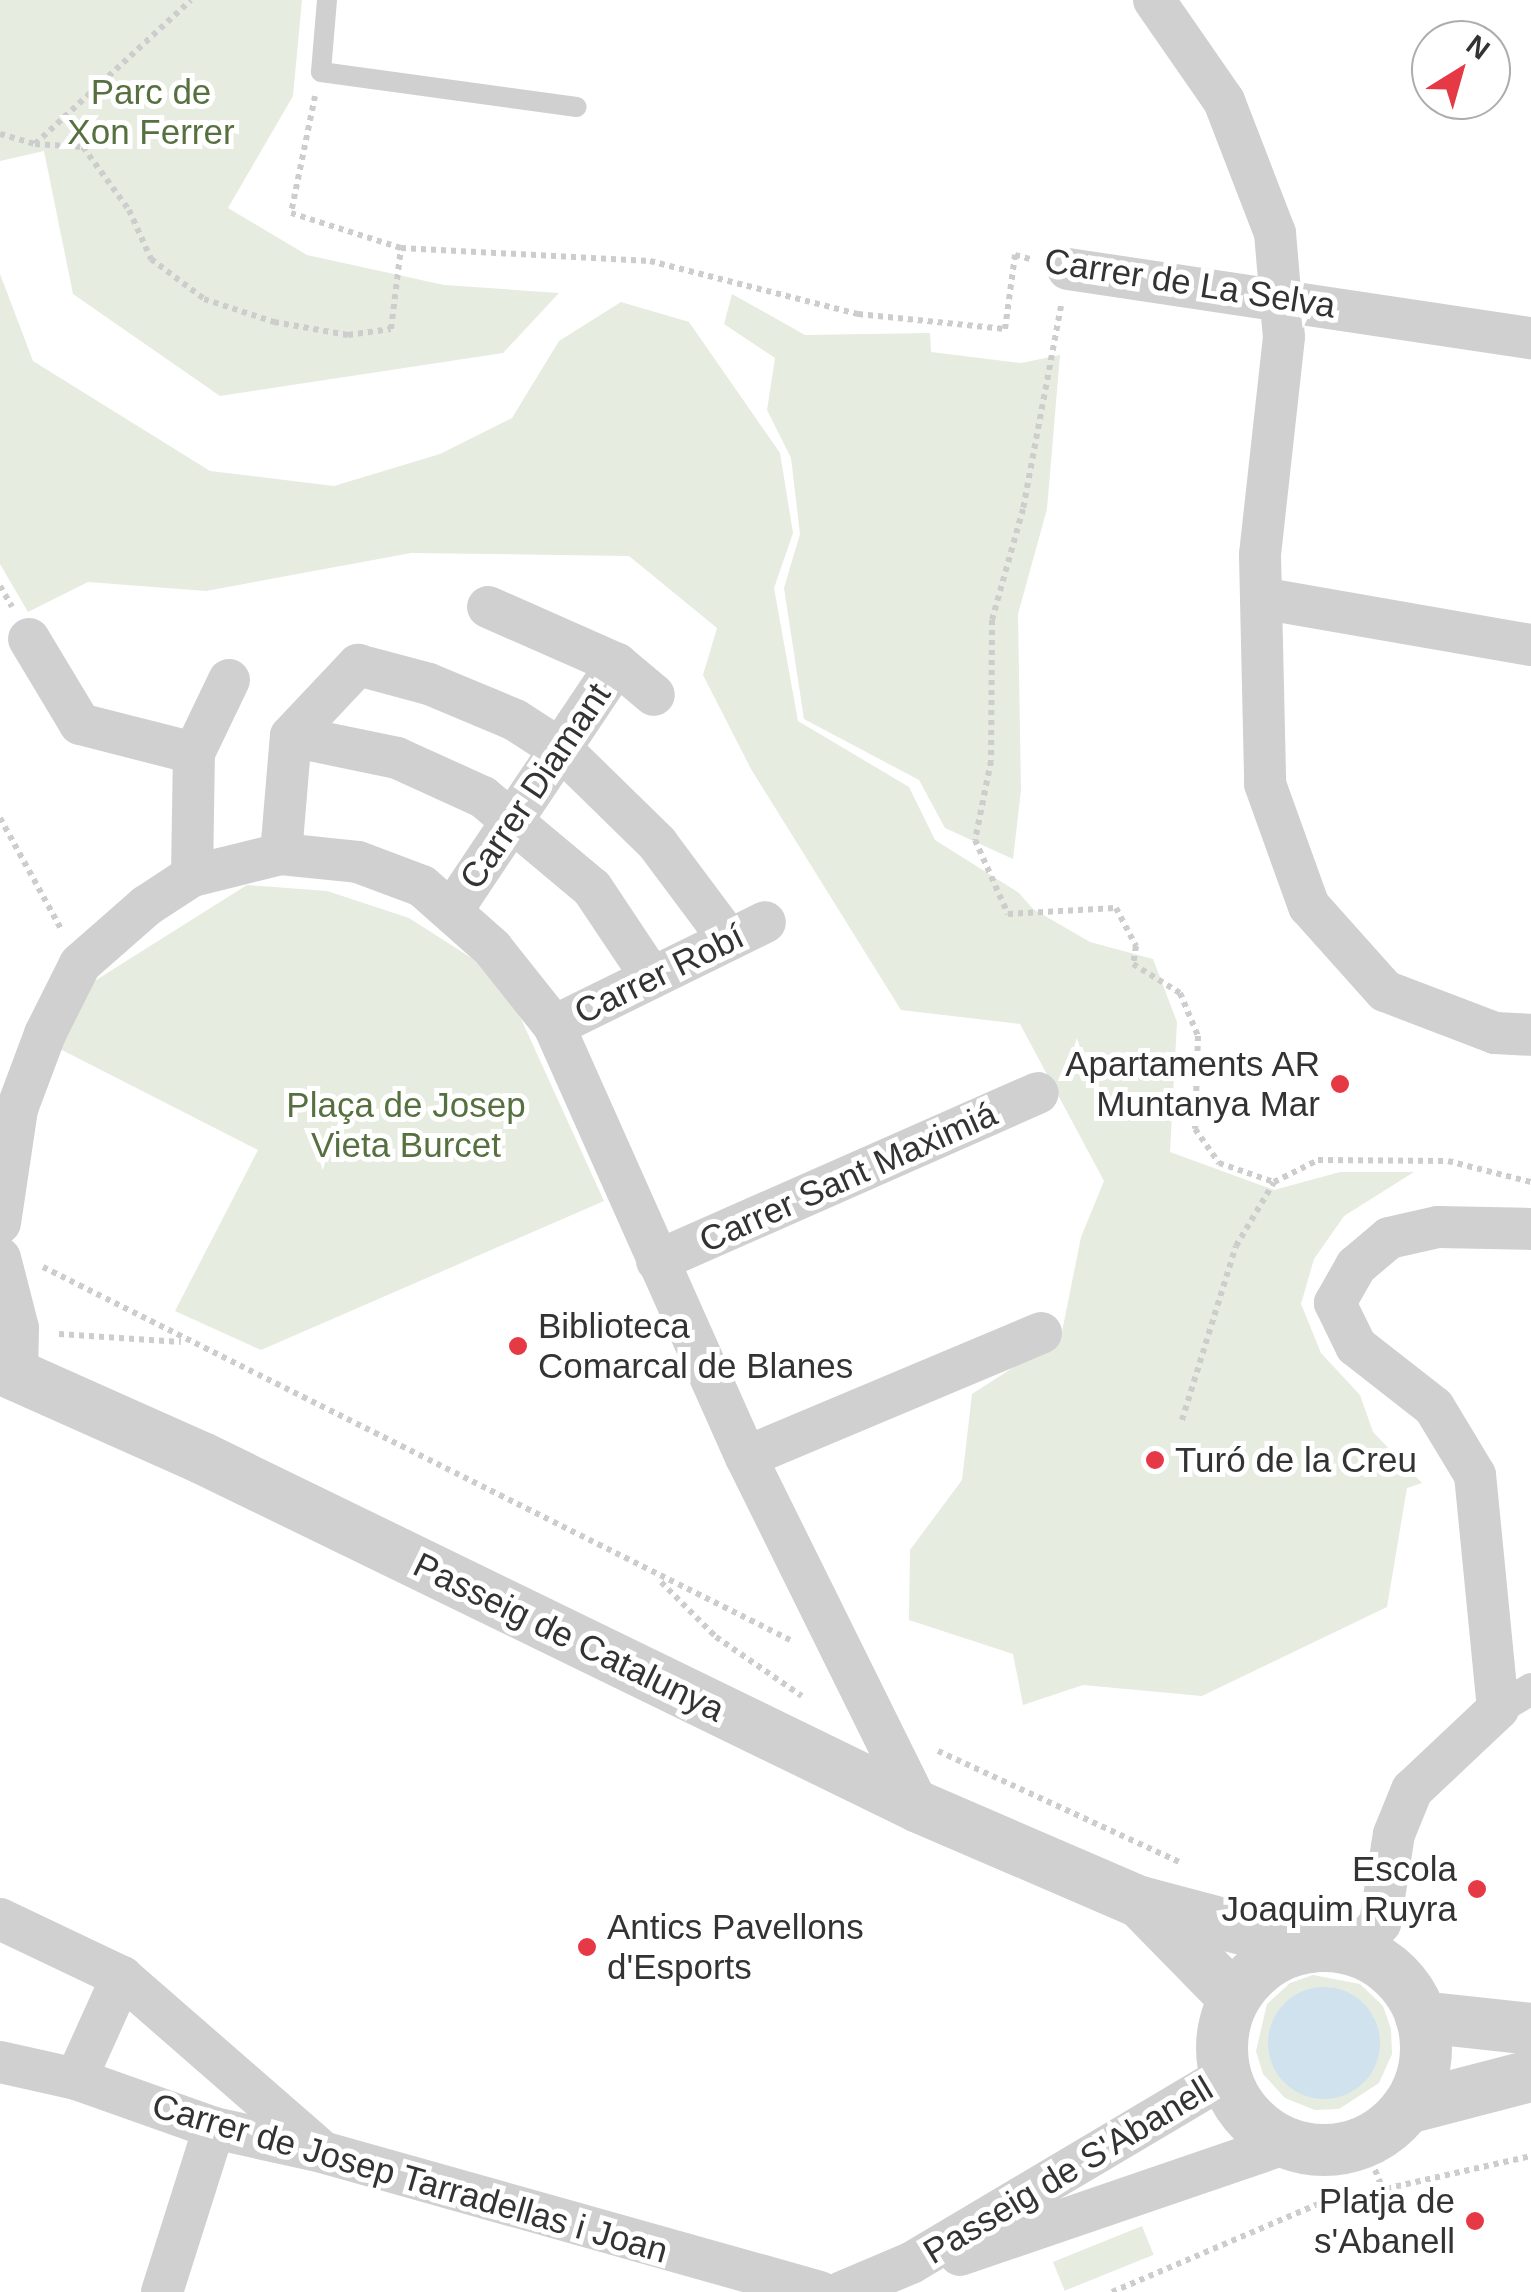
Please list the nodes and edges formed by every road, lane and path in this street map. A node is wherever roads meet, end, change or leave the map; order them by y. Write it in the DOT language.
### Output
graph roads {
  1 [pos="191,0"];
  2 [pos="328,0"];
  3 [pos="1154,0"];
  4 [pos="320,72"];
  5 [pos="577,107"];
  6 [pos="0,134"];
  7 [pos="35,144"];
  8 [pos="401,248"];
  9 [pos="1068,269"];
  10 [pos="1282,296"];
  11 [pos="1531,338"];
  12 [pos="1261,598"];
  13 [pos="488,607"];
  14 [pos="30,639"];
  15 [pos="1531,644"];
  16 [pos="617,664"];
  17 [pos="229,680"];
  18 [pos="654,695"];
  19 [pos="292,736"];
  20 [pos="563,750"];
  21 [pos="194,753"];
  22 [pos="0,818"];
  23 [pos="514,818"];
  24 [pos="281,854"];
  25 [pos="192,876"];
  26 [pos="42,896"];
  27 [pos="452,908"];
  28 [pos="650,975"];
  29 [pos="554,1026"];
  30 [pos="1531,1035"];
  31 [pos="8,1093"];
  32 [pos="1038,1093"];
  33 [pos="1274,1182"];
  34 [pos="1531,1182"];
  35 [pos="0,1223"];
  36 [pos="1531,1230"];
  37 [pos="19,1253"];
  38 [pos="657,1260"];
  39 [pos="1041,1333"];
  40 [pos="186,1342"];
  41 [pos="12,1358"];
  42 [pos="1182,1420"];
  43 [pos="746,1457"];
  44 [pos="845,1658"];
  45 [pos="1520,1702"];
  46 [pos="919,1808"];
  47 [pos="1140,1902"];
  48 [pos="0,1919"];
  49 [pos="1333,1949"];
  50 [pos="122,1977"];
  51 [pos="1234,1998"];
  52 [pos="1422,2017"];
  53 [pos="1531,2029"];
  54 [pos="0,2062"];
  55 [pos="1226,2076"];
  56 [pos="1531,2076"];
  57 [pos="76,2079"];
  58 [pos="1407,2108"];
  59 [pos="214,2128"];
  60 [pos="1285,2144"];
  61 [pos="322,2152"];
  62 [pos="1531,2156"];
  63 [pos="1373,2164"];
  64 [pos="911,2263"];
  65 [pos="162,2292"];
  66 [pos="820,2292"];
  67 [pos="842,2292"];
  68 [pos="1112,2292"];
  1 -- 7 [label="path"];
  2 -- 4 [label="lane"];
  3 -- 10 [label="street"];
  4 -- 5 [label="lane"];
  4 -- 8 [label="path, Carrer de La Selva"];
  6 -- 7 [label="path"];
  7 -- 8 [label="path"];
  8 -- 9 [label="path, Carrer de La Selva"];
  9 -- 10 [label="street, Carrer de La Selva"];
  9 -- 33 [label="path"];
  10 -- 11 [label="street, Carrer de La Selva"];
  10 -- 12 [label="street"];
  12 -- 15 [label="street"];
  12 -- 30 [label="street"];
  13 -- 16 [label="street"];
  14 -- 21 [label="street"];
  16 -- 18 [label="street"];
  16 -- 20 [label="street, Carrer Diamant"];
  17 -- 21 [label="street"];
  19 -- 20 [label="street"];
  19 -- 23 [label="street"];
  19 -- 24 [label="street"];
  20 -- 23 [label="street, Carrer Diamant"];
  20 -- 28 [label="street, Carrer Robí"];
  21 -- 25 [label="street"];
  22 -- 26 [label="path"];
  23 -- 27 [label="street, Carrer Diamant"];
  23 -- 28 [label="street"];
  24 -- 25 [label="street"];
  24 -- 27 [label="street"];
  25 -- 31 [label="street"];
  27 -- 29 [label="street"];
  28 -- 29 [label="street, Carrer Robí"];
  29 -- 38 [label="street"];
  31 -- 35 [label="street"];
  32 -- 38 [label="street, Carrer Sant Maximiá"];
  33 -- 34 [label="path"];
  33 -- 42 [label="path"];
  36 -- 45 [label="street"];
  37 -- 40 [label="path"];
  37 -- 41 [label="street"];
  38 -- 43 [label="street"];
  39 -- 43 [label="street"];
  40 -- 41 [label="path"];
  40 -- 44 [label="path"];
  41 -- 46 [label="street, Passeig de Catalunya"];
  43 -- 44 [label="street"];
  44 -- 46 [label="street"];
  45 -- 49 [label="street"];
  46 -- 47 [label="street, Passeig de Catalunya"];
  47 -- 49 [label="street, Passeig de Catalunya"];
  47 -- 51 [label="street, Passeig de Catalunya"];
  48 -- 50 [label="street"];
  49 -- 51 [label="street"];
  49 -- 52 [label="street"];
  50 -- 57 [label="street"];
  50 -- 61 [label="street"];
  51 -- 55 [label="street"];
  52 -- 53 [label="street"];
  52 -- 58 [label="street"];
  54 -- 57 [label="street, Carrer de Josep Tarradellas i Joan"];
  55 -- 60 [label="street"];
  55 -- 64 [label="street, Passeig de S'Abanell"];
  56 -- 58 [label="street"];
  57 -- 59 [label="street, Carrer de Josep Tarradellas i Joan"];
  58 -- 63 [label="street"];
  59 -- 61 [label="street, Carrer de Josep Tarradellas i Joan"];
  59 -- 65 [label="street"];
  60 -- 63 [label="street"];
  60 -- 64 [label="street, Passeig de S'Abanell"];
  61 -- 66 [label="street, Carrer de Josep Tarradellas i Joan"];
  62 -- 63 [label="path"];
  63 -- 68 [label="path"];
  64 -- 67 [label="street, Passeig de S'Abanell"];
}
